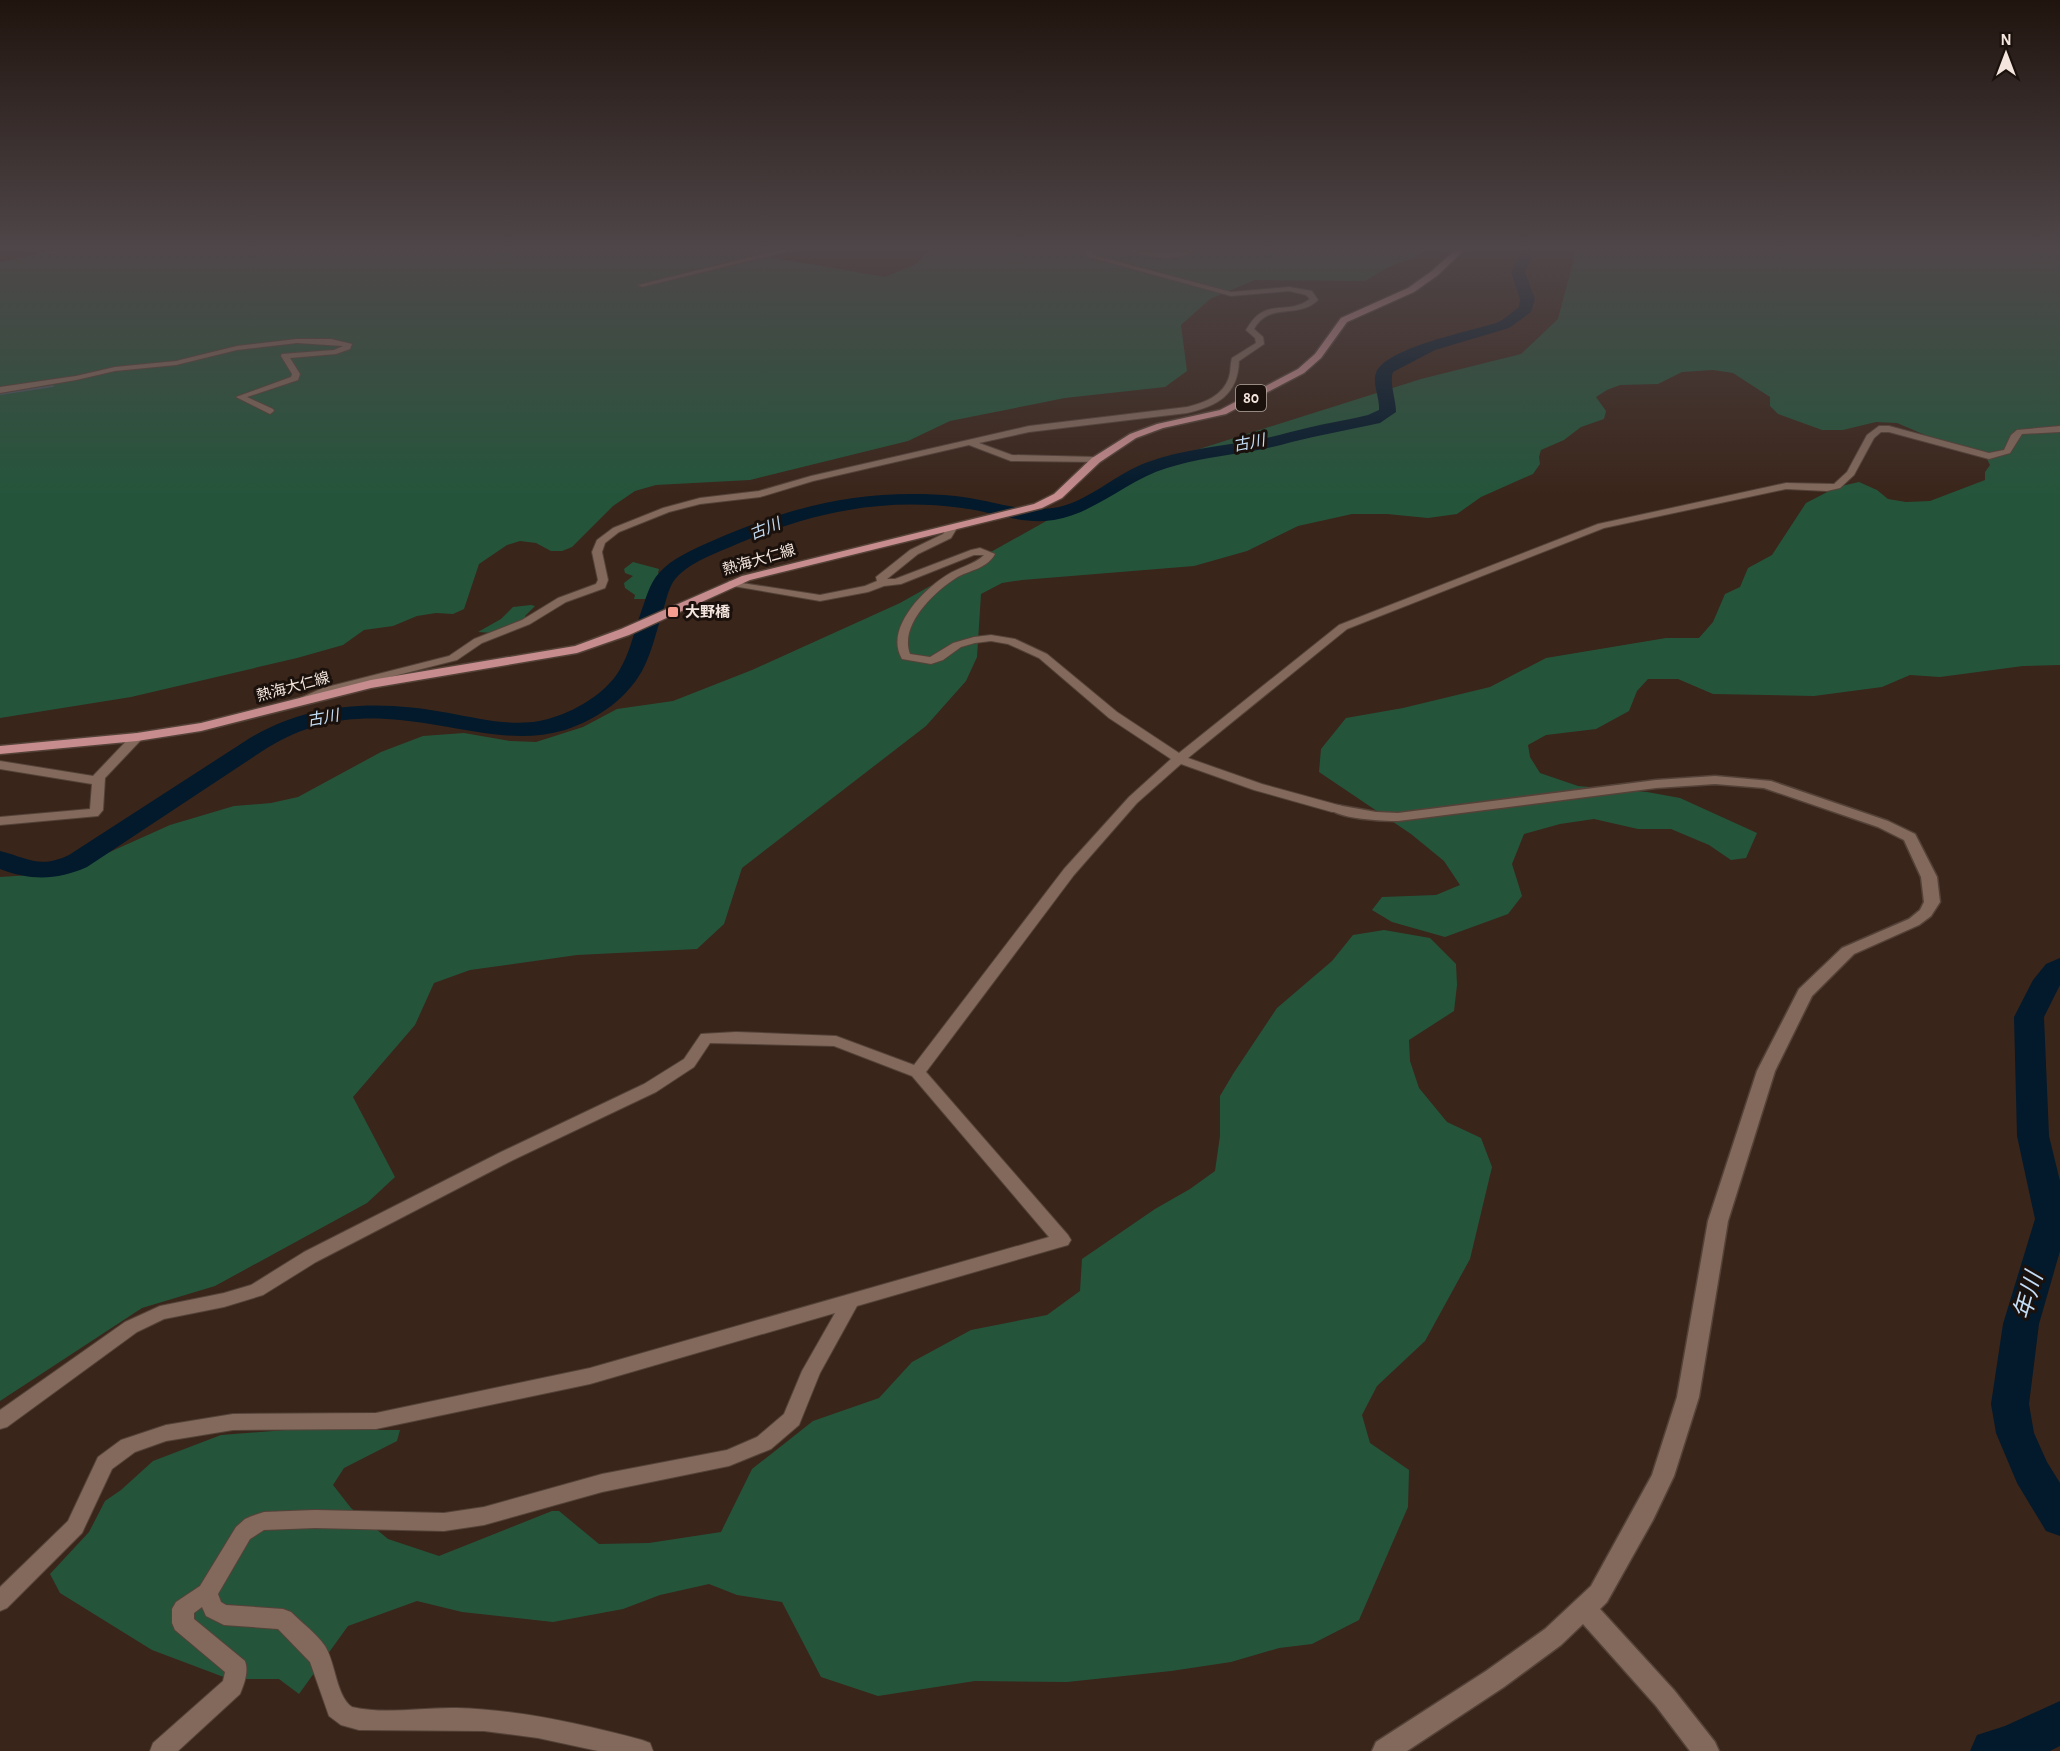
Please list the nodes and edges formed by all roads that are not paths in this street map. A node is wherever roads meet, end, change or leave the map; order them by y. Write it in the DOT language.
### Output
graph roads {
  1 [pos="1252,332"];
  2 [pos="1336,332"];
  3 [pos="0,390"];
  4 [pos="270,411"];
  5 [pos="2060,429"];
  6 [pos="971,443"];
  7 [pos="1096,460"];
  8 [pos="952,528"];
  9 [pos="884,582"];
  10 [pos="733,583"];
  11 [pos="295,704"];
  12 [pos="137,737"];
  13 [pos="0,750"];
  14 [pos="1179,759"];
  15 [pos="0,765"];
  16 [pos="98,781"];
  17 [pos="1337,808"];
  18 [pos="0,821"];
  19 [pos="917,1072"];
  20 [pos="850,1302"];
  21 [pos="0,1421"];
  22 [pos="207,1593"];
  23 [pos="0,1601"];
  24 [pos="1584,1608"];
  25 [pos="171,1748"];
  26 [pos="642,1751"];
  27 [pos="1385,1751"];
  28 [pos="1706,1751"];
  1 -- 6 [label="street"];
  2 -- 7 [label="main road, 熱海大仁線 / 80"];
  3 -- 4 [label="street"];
  5 -- 14 [label="street"];
  6 -- 7 [label="street"];
  6 -- 11 [label="street"];
  7 -- 8 [label="main road, 熱海大仁線 / 80"];
  8 -- 9 [label="street"];
  8 -- 10 [label="main road, 熱海大仁線 / 80"];
  9 -- 10 [label="street"];
  9 -- 14 [label="street"];
  10 -- 11 [label="main road, 熱海大仁線 / 80"];
  11 -- 12 [label="main road, 熱海大仁線 / 80"];
  12 -- 13 [label="main road, 熱海大仁線 / 80"];
  12 -- 16 [label="street"];
  14 -- 17 [label="street"];
  14 -- 19 [label="street"];
  15 -- 16 [label="street"];
  16 -- 18 [label="street"];
  17 -- 24 [label="street"];
  19 -- 20 [label="street"];
  19 -- 21 [label="street"];
  20 -- 22 [label="street"];
  20 -- 23 [label="street"];
  22 -- 25 [label="street"];
  22 -- 26 [label="street"];
  24 -- 27 [label="street"];
  24 -- 28 [label="street"];
}
